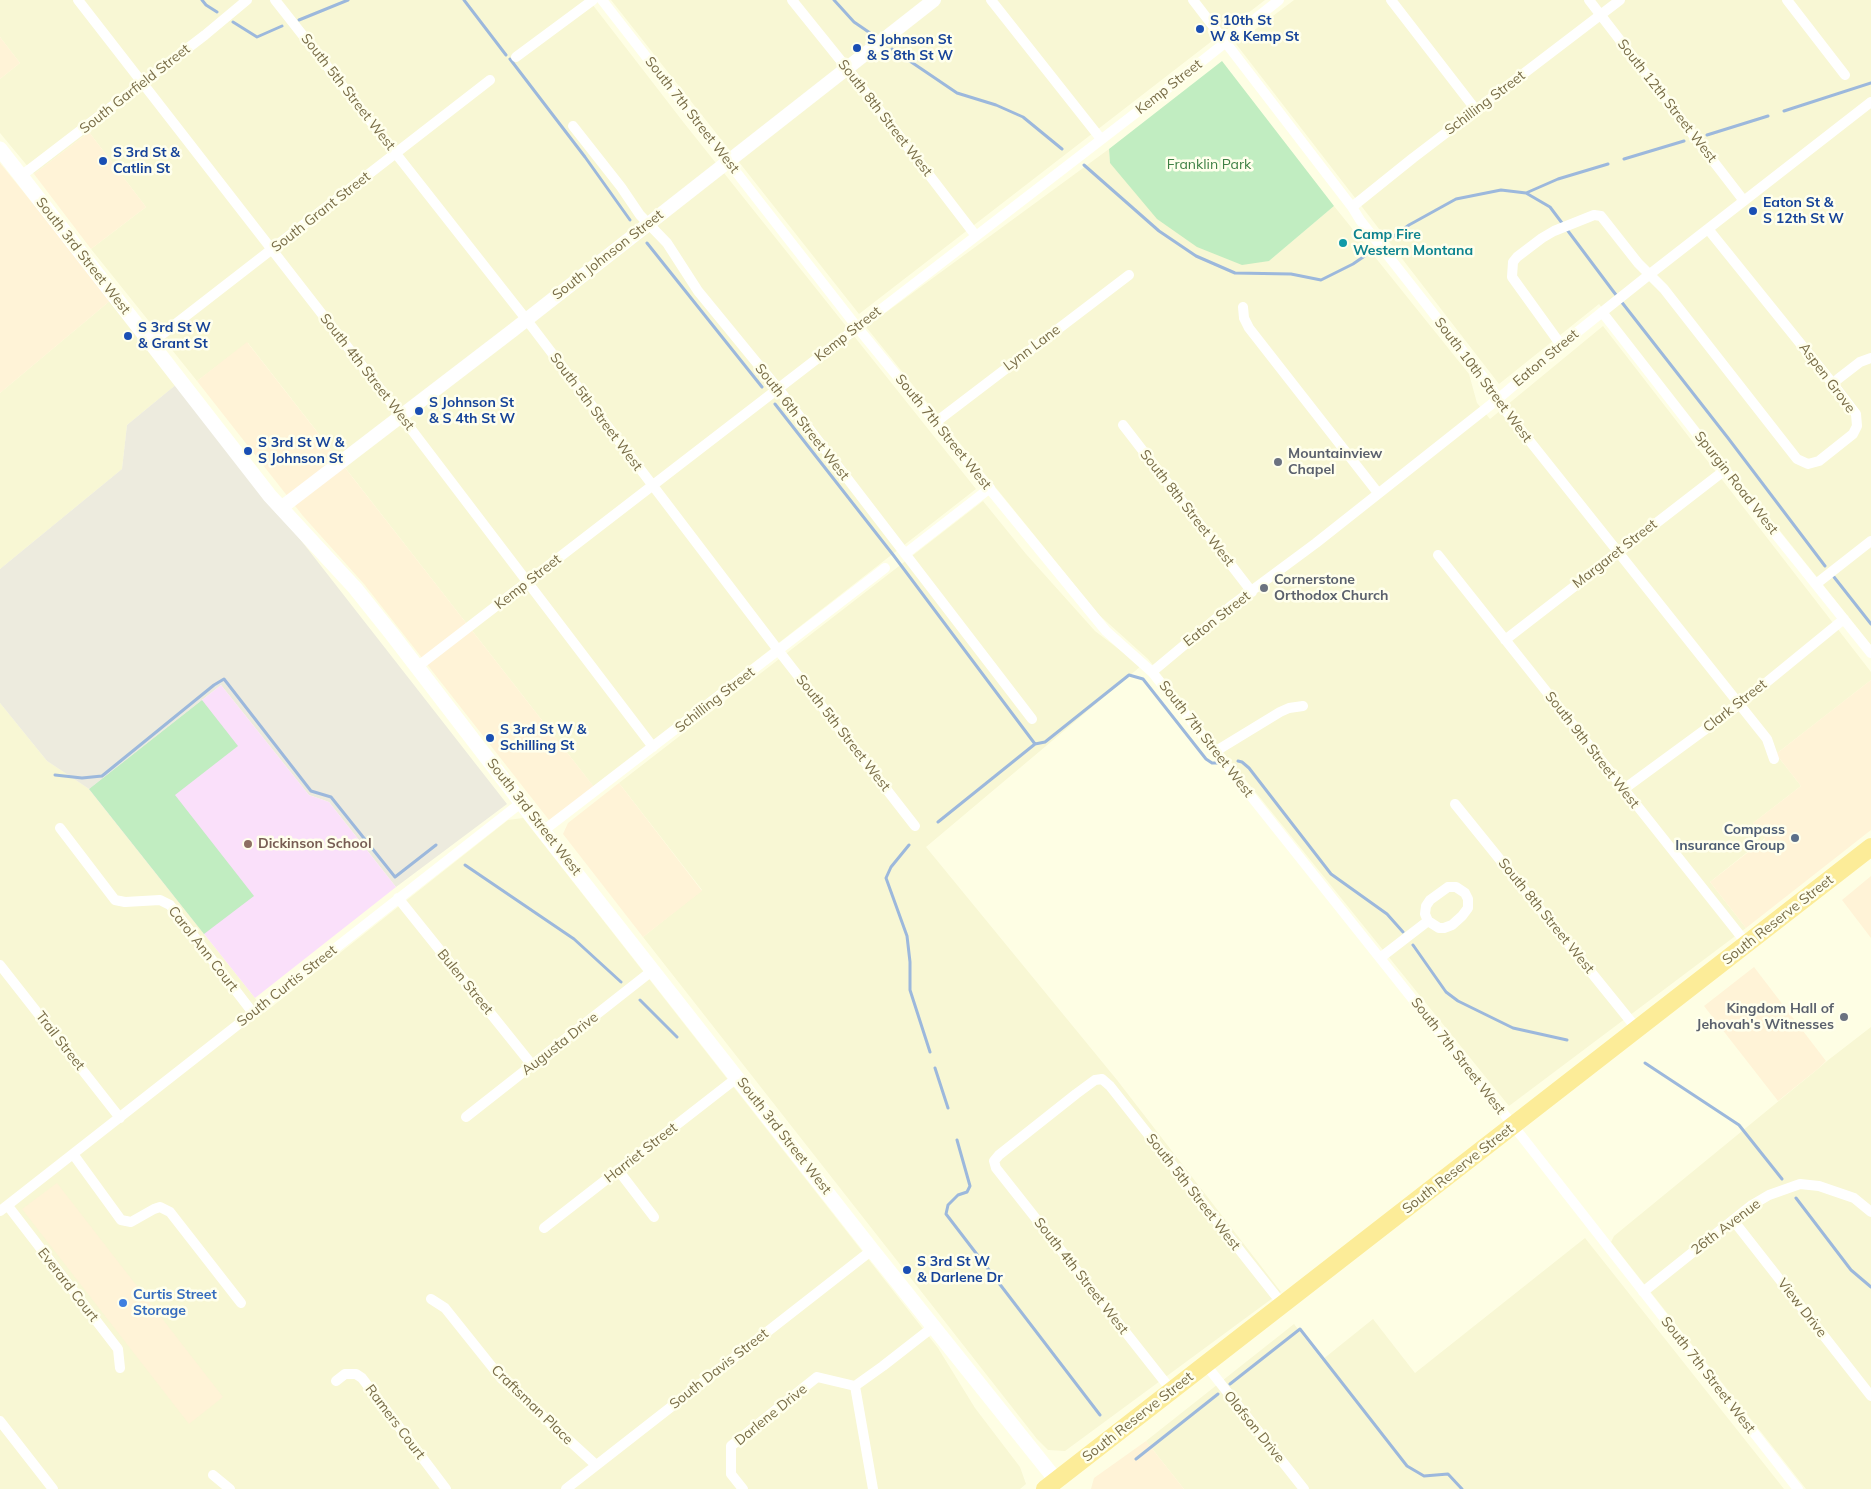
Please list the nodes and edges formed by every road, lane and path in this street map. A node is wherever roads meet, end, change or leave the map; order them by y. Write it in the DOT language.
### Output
graph roads {
  1 [pos="78,0"];
  2 [pos="247,0"];
  3 [pos="276,0"];
  4 [pos="593,0"];
  5 [pos="602,0"];
  6 [pos="792,0"];
  7 [pos="934,0"];
  8 [pos="991,0"];
  9 [pos="1193,0"];
  10 [pos="1278,0"];
  11 [pos="1391,0"];
  12 [pos="1589,0"];
  13 [pos="1620,0"];
  14 [pos="1787,0"];
  15 [pos="1601,15"];
  16 [pos="1225,42"];
  17 [pos="516,57"];
  18 [pos="848,69"];
  19 [pos="1845,75"];
  20 [pos="490,80"];
  21 [pos="143,83"];
  22 [pos="1871,102"];
  23 [pos="1476,110"];
  24 [pos="572,126"];
  25 [pos="1101,140"];
  26 [pos="0,149"];
  27 [pos="396,154"];
  28 [pos="729,162"];
  29 [pos="21,176"];
  30 [pos="1744,201"];
  31 [pos="1352,207"];
  32 [pos="649,223"];
  33 [pos="1708,229"];
  34 [pos="976,236"];
  35 [pos="272,250"];
  36 [pos="1650,274"];
  37 [pos="1128,275"];
  38 [pos="1243,307"];
  39 [pos="1602,312"];
  40 [pos="526,319"];
  41 [pos="857,327"];
  42 [pos="151,343"];
  43 [pos="1561,345"];
  44 [pos="1871,358"];
  45 [pos="1838,379"];
  46 [pos="777,388"];
  47 [pos="1498,399"];
  48 [pos="401,416"];
  49 [pos="936,422"];
  50 [pos="1123,425"];
  51 [pos="1725,470"];
  52 [pos="653,486"];
  53 [pos="990,488"];
  54 [pos="1378,493"];
  55 [pos="280,508"];
  56 [pos="1871,541"];
  57 [pos="1618,552"];
  58 [pos="905,554"];
  59 [pos="1438,556"];
  60 [pos="886,568"];
  61 [pos="528,582"];
  62 [pos="1816,584"];
  63 [pos="1252,592"];
  64 [pos="1844,619"];
  65 [pos="1505,640"];
  66 [pos="778,650"];
  67 [pos="1871,653"];
  68 [pos="417,667"];
  69 [pos="1152,672"];
  70 [pos="1740,704"];
  71 [pos="1303,706"];
  72 [pos="1032,719"];
  73 [pos="653,747"];
  74 [pos="1216,751"];
  75 [pos="1774,758"];
  76 [pos="1624,789"];
  77 [pos="522,802"];
  78 [pos="1455,804"];
  79 [pos="915,826"];
  80 [pos="60,828"];
  81 [pos="543,831"];
  82 [pos="1871,847"];
  83 [pos="398,898"];
  84 [pos="1428,921"];
  85 [pos="1747,944"];
  86 [pos="1380,958"];
  87 [pos="0,965"];
  88 [pos="653,970"];
  89 [pos="253,1013"];
  90 [pos="1637,1029"];
  91 [pos="532,1065"];
  92 [pos="738,1078"];
  93 [pos="1102,1080"];
  94 [pos="466,1117"];
  95 [pos="120,1118"];
  96 [pos="1513,1126"];
  97 [pos="74,1154"];
  98 [pos="618,1170"];
  99 [pos="4,1209"];
  100 [pos="1870,1210"];
  101 [pos="654,1216"];
  102 [pos="1733,1220"];
  103 [pos="544,1228"];
  104 [pos="872,1250"];
  105 [pos="1643,1292"];
  106 [pos="431,1299"];
  107 [pos="241,1303"];
  108 [pos="1283,1305"];
  109 [pos="933,1326"];
  110 [pos="1206,1364"];
  111 [pos="120,1368"];
  112 [pos="336,1381"];
  113 [pos="855,1386"];
  114 [pos="1172,1391"];
  115 [pos="1871,1396"];
  116 [pos="0,1421"];
  117 [pos="596,1465"];
  118 [pos="214,1475"];
  119 [pos="1055,1486"];
  120 [pos="53,1489"];
  121 [pos="230,1489"];
  122 [pos="446,1489"];
  123 [pos="566,1489"];
  124 [pos="743,1489"];
  125 [pos="872,1489"];
  126 [pos="1304,1489"];
  127 [pos="1798,1489"];
  1 -- 21 [label="street, South 4th Street West"];
  2 -- 21 [label="street, South Garfield Street"];
  3 -- 27 [label="street, South 5th Street West"];
  4 -- 17 [label="street"];
  5 -- 28 [label="street, South 7th Street West"];
  6 -- 18 [label="street, South 8th Street West"];
  7 -- 18 [label="street, South Johnson Street"];
  8 -- 25 [label="street"];
  9 -- 16 [label="street, South 10th Street West"];
  10 -- 16 [label="street, Kemp Street"];
  11 -- 23 [label="street"];
  12 -- 15 [label="street, South 12th Street West"];
  13 -- 15 [label="street, Schilling Street"];
  14 -- 19 [label="street"];
  15 -- 23 [label="street, Schilling Street"];
  15 -- 30 [label="street, South 12th Street West"];
  16 -- 25 [label="street, Kemp Street"];
  16 -- 31 [label="street, South 10th Street West"];
  18 -- 28 [label="street, South Johnson Street"];
  18 -- 34 [label="street, South 8th Street West"];
  20 -- 27 [label="street, South Grant Street"];
  21 -- 29 [label="street, South Garfield Street"];
  21 -- 35 [label="street, South 4th Street West"];
  22 -- 30 [label="street, Eaton Street"];
  23 -- 31 [label="street, Schilling Street"];
  24 -- 32 [label="street, South 6th Street West"];
  25 -- 34 [label="street, Kemp Street"];
  26 -- 29 [label="main road, South 3rd Street West"];
  27 -- 35 [label="street, South Grant Street"];
  27 -- 40 [label="street, South 5th Street West"];
  28 -- 32 [label="street, South Johnson Street"];
  28 -- 41 [label="street, South 7th Street West"];
  29 -- 42 [label="main road, South 3rd Street West"];
  30 -- 33 [label="street, Eaton Street"];
  31 -- 47 [label="street, South 10th Street West"];
  32 -- 40 [label="street, South Johnson Street"];
  32 -- 46 [label="street, South 6th Street West"];
  33 -- 36 [label="street, Eaton Street"];
  33 -- 36 [label="street, Aspen Grove"];
  34 -- 41 [label="street, Kemp Street"];
  35 -- 42 [label="street, South Grant Street"];
  35 -- 48 [label="street, South 4th Street West"];
  36 -- 39 [label="street, Eaton Street"];
  36 -- 43 [label="street, Aspen Grove"];
  37 -- 49 [label="street, Lynn Lane"];
  38 -- 54 [label="street"];
  39 -- 43 [label="street, Eaton Street"];
  39 -- 51 [label="street, Spurgin Road West"];
  40 -- 48 [label="street, South Johnson Street"];
  40 -- 52 [label="street, South 5th Street West"];
  41 -- 46 [label="street, Kemp Street"];
  41 -- 49 [label="street, South 7th Street West"];
  42 -- 55 [label="main road, South 3rd Street West"];
  43 -- 47 [label="street, Eaton Street"];
  44 -- 45 [label="street"];
  46 -- 52 [label="street, Kemp Street"];
  46 -- 58 [label="street, South 6th Street West"];
  47 -- 54 [label="street, Eaton Street"];
  47 -- 57 [label="street, South 10th Street West"];
  48 -- 55 [label="street, South Johnson Street"];
  48 -- 61 [label="street, South 4th Street West"];
  49 -- 53 [label="street, South 7th Street West"];
  50 -- 63 [label="street, South 8th Street West"];
  51 -- 57 [label="street, Margaret Street"];
  51 -- 62 [label="street, Spurgin Road West"];
  52 -- 61 [label="street, Kemp Street"];
  52 -- 66 [label="street, South 5th Street West"];
  53 -- 58 [label="street"];
  53 -- 69 [label="street, South 7th Street West"];
  54 -- 63 [label="street, Eaton Street"];
  55 -- 68 [label="main road, South 3rd Street West"];
  56 -- 62 [label="street"];
  57 -- 65 [label="street, Margaret Street"];
  57 -- 70 [label="street, South 10th Street West"];
  58 -- 72 [label="street, South 6th Street West"];
  59 -- 65 [label="street, South 9th Street West"];
  60 -- 66 [label="street, Schilling Street"];
  61 -- 68 [label="street, Kemp Street"];
  61 -- 73 [label="street, South 4th Street West"];
  62 -- 64 [label="street, Spurgin Road West"];
  63 -- 69 [label="street, Eaton Street"];
  64 -- 67 [label="street, Spurgin Road West"];
  64 -- 70 [label="street, Clark Street"];
  65 -- 76 [label="street, South 9th Street West"];
  66 -- 73 [label="street, Schilling Street"];
  66 -- 79 [label="street, South 5th Street West"];
  68 -- 77 [label="main road, South 3rd Street West"];
  69 -- 74 [label="street, South 7th Street West"];
  70 -- 75 [label="street, South 10th Street West"];
  70 -- 76 [label="street, Clark Street"];
  71 -- 74 [label="street"];
  73 -- 81 [label="street, Schilling Street"];
  74 -- 86 [label="street, South 7th Street West"];
  76 -- 85 [label="street, South 9th Street West"];
  77 -- 81 [label="main road, South 3rd Street West"];
  77 -- 83 [label="street, South Curtis Street"];
  78 -- 90 [label="street, South 8th Street West"];
  80 -- 89 [label="street, Carol Ann Court"];
  81 -- 88 [label="main road, South 3rd Street West"];
  82 -- 85 [label="highway, South Reserve Street"];
  83 -- 89 [label="street, South Curtis Street"];
  83 -- 91 [label="street, Bulen Street"];
  84 -- 84 [label="street"];
  84 -- 86 [label="street"];
  85 -- 90 [label="highway, South Reserve Street"];
  86 -- 96 [label="street, South 7th Street West"];
  87 -- 95 [label="street, Trail Street"];
  88 -- 91 [label="street, Augusta Drive"];
  88 -- 92 [label="main road, South 3rd Street West"];
  89 -- 95 [label="street, South Curtis Street"];
  90 -- 96 [label="highway, South Reserve Street"];
  91 -- 94 [label="street, Augusta Drive"];
  92 -- 98 [label="street, Harriet Street"];
  92 -- 104 [label="main road, South 3rd Street West"];
  93 -- 108 [label="street, South 5th Street West"];
  93 -- 114 [label="street, South 4th Street West"];
  95 -- 97 [label="street, South Curtis Street"];
  96 -- 105 [label="street, South 7th Street West"];
  96 -- 108 [label="highway, South Reserve Street"];
  97 -- 99 [label="street, South Curtis Street"];
  97 -- 107 [label="street"];
  98 -- 101 [label="street"];
  98 -- 103 [label="street, Harriet Street"];
  99 -- 111 [label="street, Everard Court"];
  100 -- 102 [label="street, 26th Avenue"];
  102 -- 105 [label="street, 26th Avenue"];
  102 -- 115 [label="street, View Drive"];
  104 -- 109 [label="main road, South 3rd Street West"];
  104 -- 117 [label="street, South Davis Street"];
  105 -- 127 [label="street, South 7th Street West"];
  106 -- 117 [label="street, Craftsman Place"];
  108 -- 110 [label="highway, South Reserve Street"];
  109 -- 113 [label="street"];
  109 -- 119 [label="main road, South 3rd Street West"];
  110 -- 114 [label="highway, South Reserve Street"];
  110 -- 126 [label="street, Olofson Drive"];
  112 -- 122 [label="street, Ramers Court"];
  113 -- 124 [label="street, Darlene Drive"];
  113 -- 125 [label="street"];
  114 -- 119 [label="highway, South Reserve Street"];
  116 -- 120 [label="street"];
  117 -- 123 [label="street, South Davis Street"];
  118 -- 121 [label="street"];
}
